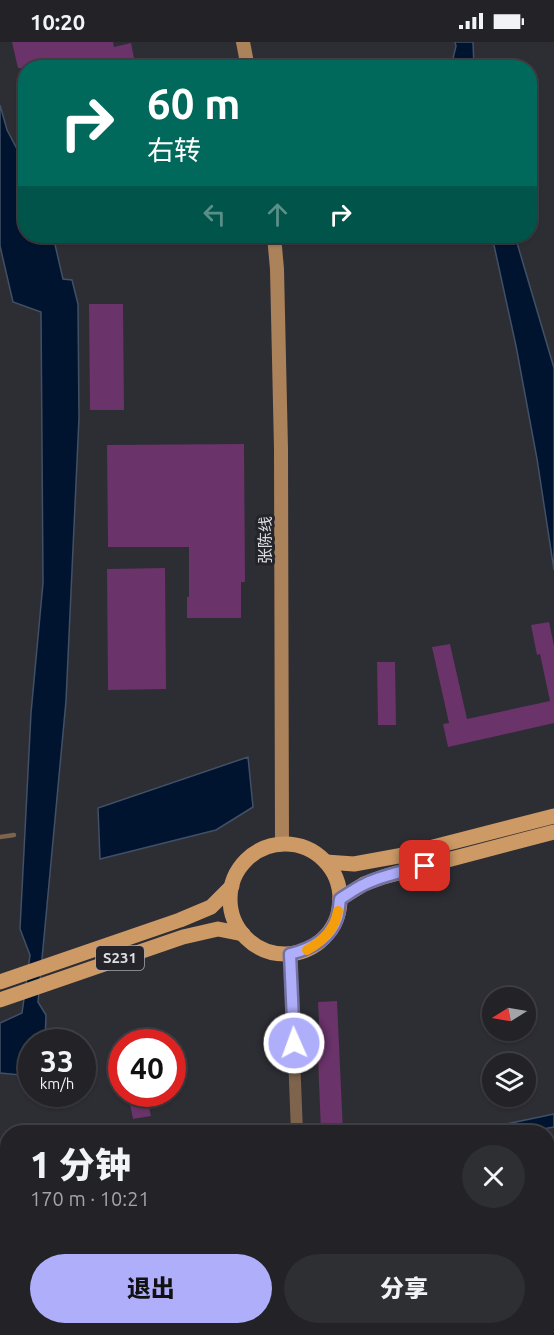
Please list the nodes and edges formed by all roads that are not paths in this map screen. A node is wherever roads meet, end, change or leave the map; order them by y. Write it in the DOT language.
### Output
graph roads {
  1 [pos="243,42"];
  2 [pos="246,60"];
  3 [pos="275,243"];
  4 [pos="554,816"];
  5 [pos="554,832"];
  6 [pos="14,835"];
  7 [pos="0,837"];
  8 [pos="282,844"];
  9 [pos="326,862"];
  10 [pos="232,886"];
  11 [pos="340,899"];
  12 [pos="243,934"];
  13 [pos="290,954"];
  14 [pos="0,982"];
  15 [pos="0,1000"];
  16 [pos="297,1125"];
  1 -- 2 [label="main road"];
  3 -- 8 [label="main road, 张陈线"];
  4 -- 9 [label="main road"];
  5 -- 11 [label="main road"];
  6 -- 7 [label="lane"];
  8 -- 9 [label="main road"];
  8 -- 10 [label="main road"];
  9 -- 11 [label="main road"];
  10 -- 12 [label="main road"];
  10 -- 14 [label="main road, S231"];
  11 -- 13 [label="main road"];
  12 -- 13 [label="main road"];
  12 -- 15 [label="main road, S231"];
  13 -- 16 [label="street"];
}
